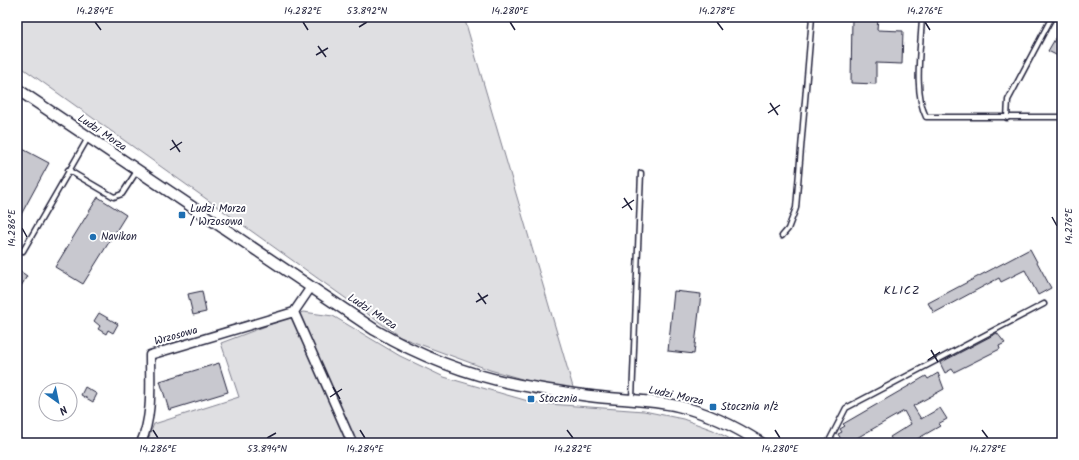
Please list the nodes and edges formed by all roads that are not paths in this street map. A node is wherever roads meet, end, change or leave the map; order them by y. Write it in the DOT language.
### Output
graph roads {
  1 [pos="812,17"];
  2 [pos="922,17"];
  3 [pos="1052,17"];
  4 [pos="17,90"];
  5 [pos="1062,117"];
  6 [pos="1007,118"];
  7 [pos="88,138"];
  8 [pos="68,170"];
  9 [pos="138,170"];
  10 [pos="642,173"];
  11 [pos="782,236"];
  12 [pos="17,248"];
  13 [pos="311,287"];
  14 [pos="1044,304"];
  15 [pos="294,312"];
  16 [pos="632,400"];
  17 [pos="17,439"];
  18 [pos="23,443"];
  19 [pos="141,443"];
  20 [pos="352,443"];
  21 [pos="761,443"];
  22 [pos="828,443"];
  1 -- 11 [label="lane"];
  2 -- 6 [label="lane"];
  3 -- 6 [label="lane"];
  4 -- 7 [label="street, Ludzi Morza"];
  5 -- 6 [label="lane"];
  7 -- 8 [label="lane"];
  7 -- 9 [label="street, Ludzi Morza"];
  8 -- 9 [label="lane"];
  8 -- 12 [label="lane"];
  9 -- 13 [label="street, Ludzi Morza"];
  10 -- 16 [label="lane"];
  13 -- 15 [label="street"];
  13 -- 16 [label="street, Ludzi Morza"];
  14 -- 22 [label="lane"];
  15 -- 19 [label="street, Wrzosowa"];
  15 -- 20 [label="street"];
  16 -- 21 [label="street, Ludzi Morza"];
  17 -- 18 [label="lane"];
}
